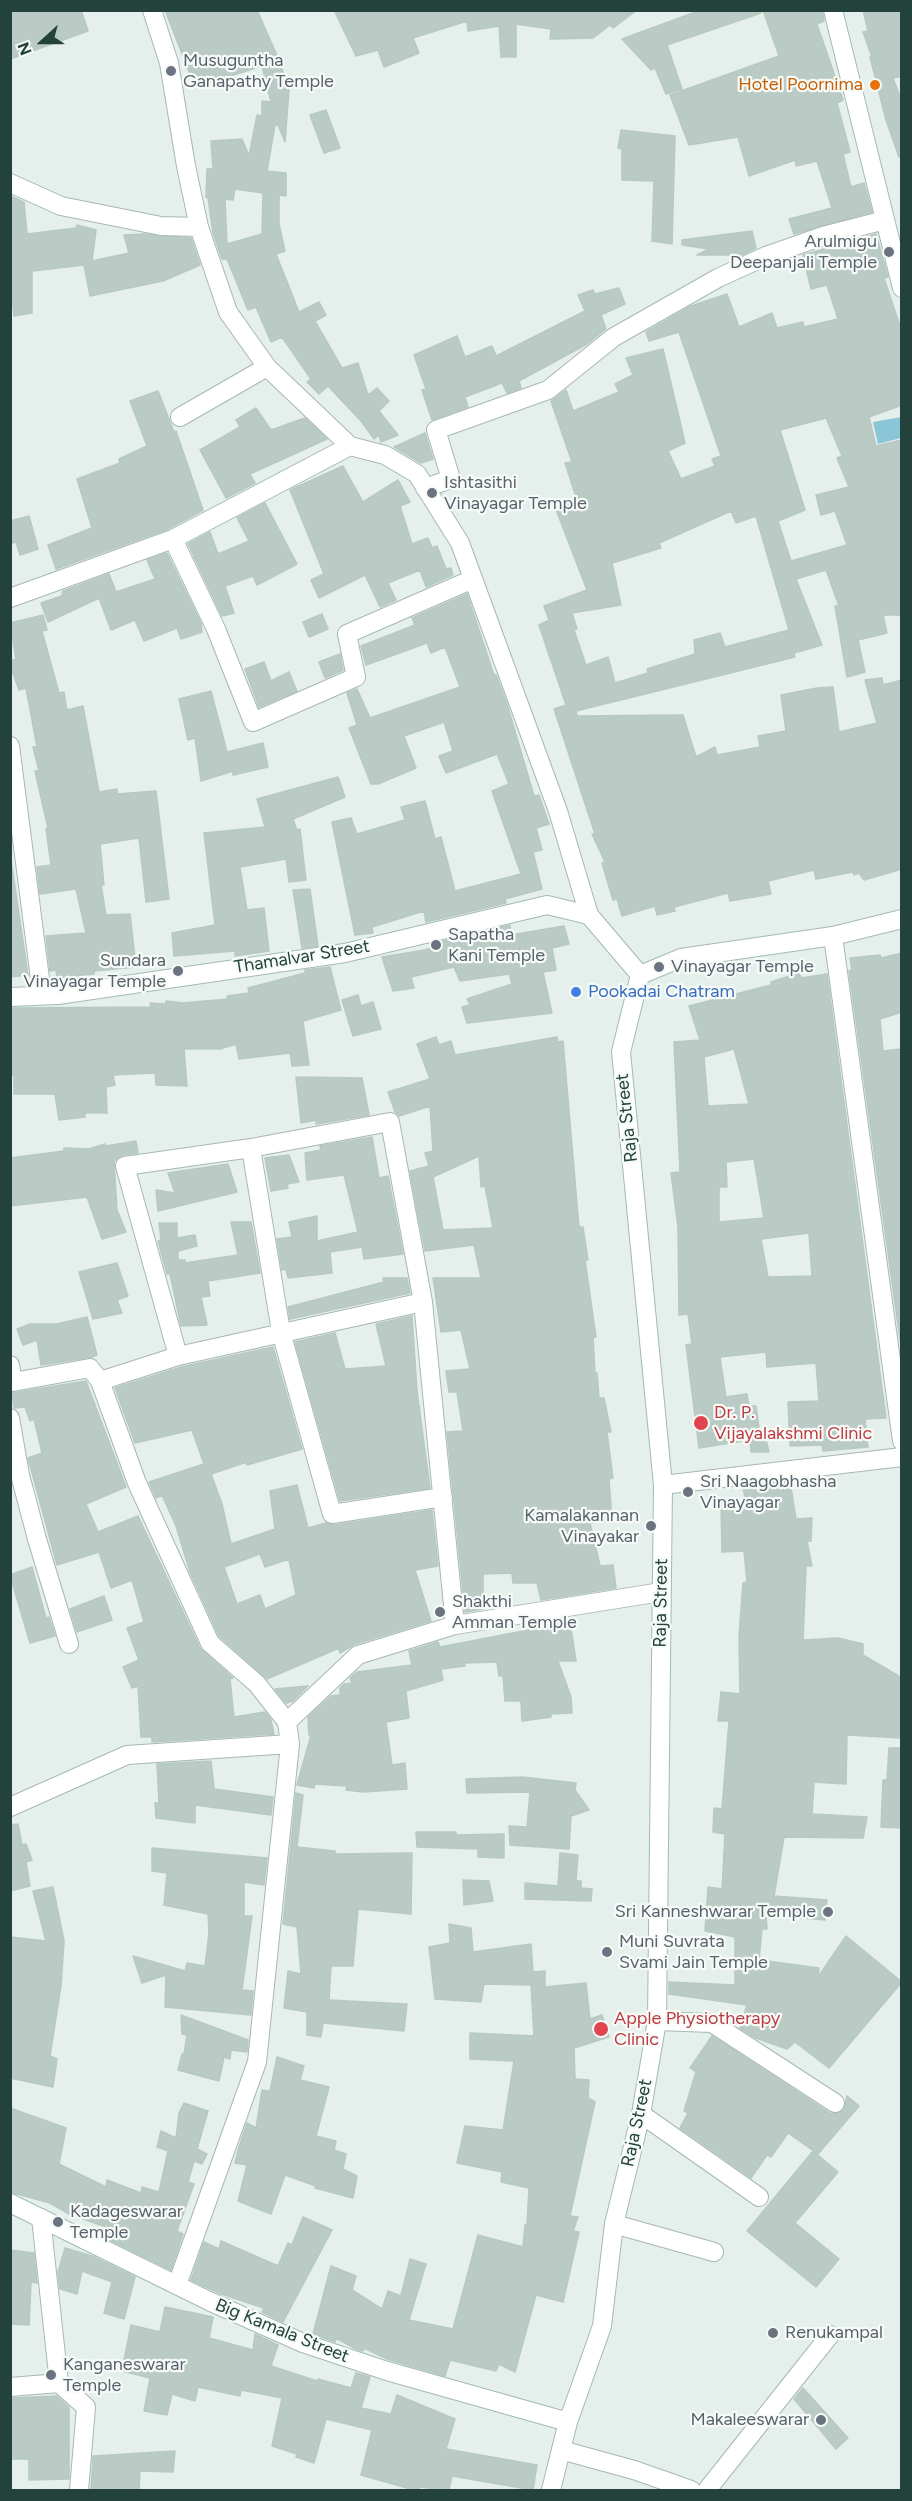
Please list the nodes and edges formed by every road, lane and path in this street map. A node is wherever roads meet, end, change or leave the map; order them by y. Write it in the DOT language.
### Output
graph roads {
  1 [pos="152,10"];
  2 [pos="833,10"];
  3 [pos="10,183"];
  4 [pos="199,227"];
  5 [pos="892,230"];
  6 [pos="902,288"];
  7 [pos="267,367"];
  8 [pos="180,417"];
  9 [pos="350,446"];
  10 [pos="425,488"];
  11 [pos="173,539"];
  12 [pos="473,579"];
  13 [pos="10,598"];
  14 [pos="10,746"];
  15 [pos="590,915"];
  16 [pos="902,919"];
  17 [pos="833,936"];
  18 [pos="640,975"];
  19 [pos="42,994"];
  20 [pos="10,997"];
  21 [pos="251,1148"];
  22 [pos="423,1302"];
  23 [pos="280,1332"];
  24 [pos="178,1356"];
  25 [pos="11,1378"];
  26 [pos="100,1381"];
  27 [pos="10,1418"];
  28 [pos="902,1441"];
  29 [pos="902,1457"];
  30 [pos="663,1485"];
  31 [pos="443,1497"];
  32 [pos="661,1592"];
  33 [pos="455,1625"];
  34 [pos="69,1644"];
  35 [pos="287,1722"];
  36 [pos="290,1744"];
  37 [pos="10,1807"];
  38 [pos="657,2021"];
  39 [pos="835,2103"];
  40 [pos="641,2114"];
  41 [pos="759,2197"];
  42 [pos="10,2202"];
  43 [pos="41,2218"];
  44 [pos="614,2224"];
  45 [pos="714,2252"];
  46 [pos="177,2285"];
  47 [pos="830,2335"];
  48 [pos="59,2383"];
  49 [pos="10,2387"];
  50 [pos="568,2422"];
  51 [pos="561,2450"];
  52 [pos="79,2490"];
  53 [pos="551,2490"];
  54 [pos="691,2490"];
  55 [pos="707,2490"];
  1 -- 4 [label="street"];
  2 -- 5 [label="street"];
  3 -- 4 [label="street"];
  4 -- 7 [label="street"];
  5 -- 6 [label="street"];
  5 -- 10 [label="street"];
  7 -- 8 [label="street"];
  7 -- 9 [label="street"];
  9 -- 10 [label="street"];
  9 -- 11 [label="street"];
  10 -- 12 [label="street"];
  11 -- 12 [label="street"];
  11 -- 13 [label="street"];
  12 -- 15 [label="street"];
  14 -- 19 [label="street"];
  15 -- 18 [label="street"];
  15 -- 19 [label="street, Thamalvar Street"];
  16 -- 17 [label="street"];
  17 -- 18 [label="street"];
  17 -- 28 [label="street"];
  18 -- 30 [label="street, Raja Street"];
  19 -- 20 [label="street, Thamalvar Street"];
  21 -- 22 [label="street"];
  21 -- 23 [label="street"];
  21 -- 24 [label="street"];
  22 -- 23 [label="street"];
  22 -- 31 [label="street"];
  23 -- 24 [label="street"];
  23 -- 31 [label="street"];
  24 -- 26 [label="street"];
  25 -- 26 [label="street"];
  26 -- 35 [label="street"];
  27 -- 34 [label="street"];
  29 -- 30 [label="street"];
  30 -- 32 [label="street, Raja Street"];
  31 -- 33 [label="street"];
  32 -- 33 [label="street"];
  32 -- 38 [label="street, Raja Street"];
  33 -- 35 [label="street"];
  35 -- 36 [label="street"];
  36 -- 37 [label="street"];
  36 -- 46 [label="street"];
  38 -- 39 [label="street"];
  38 -- 40 [label="street, Raja Street"];
  40 -- 41 [label="street"];
  40 -- 44 [label="street, Raja Street"];
  42 -- 43 [label="street, Big Kamala Street"];
  43 -- 46 [label="street, Big Kamala Street"];
  43 -- 48 [label="street"];
  44 -- 45 [label="street"];
  44 -- 50 [label="street, Raja Street"];
  46 -- 50 [label="street, Big Kamala Street"];
  47 -- 55 [label="street"];
  48 -- 49 [label="street"];
  48 -- 52 [label="street"];
  50 -- 51 [label="street, Raja Street"];
  51 -- 53 [label="street, Raja Street"];
  51 -- 54 [label="street"];
}
